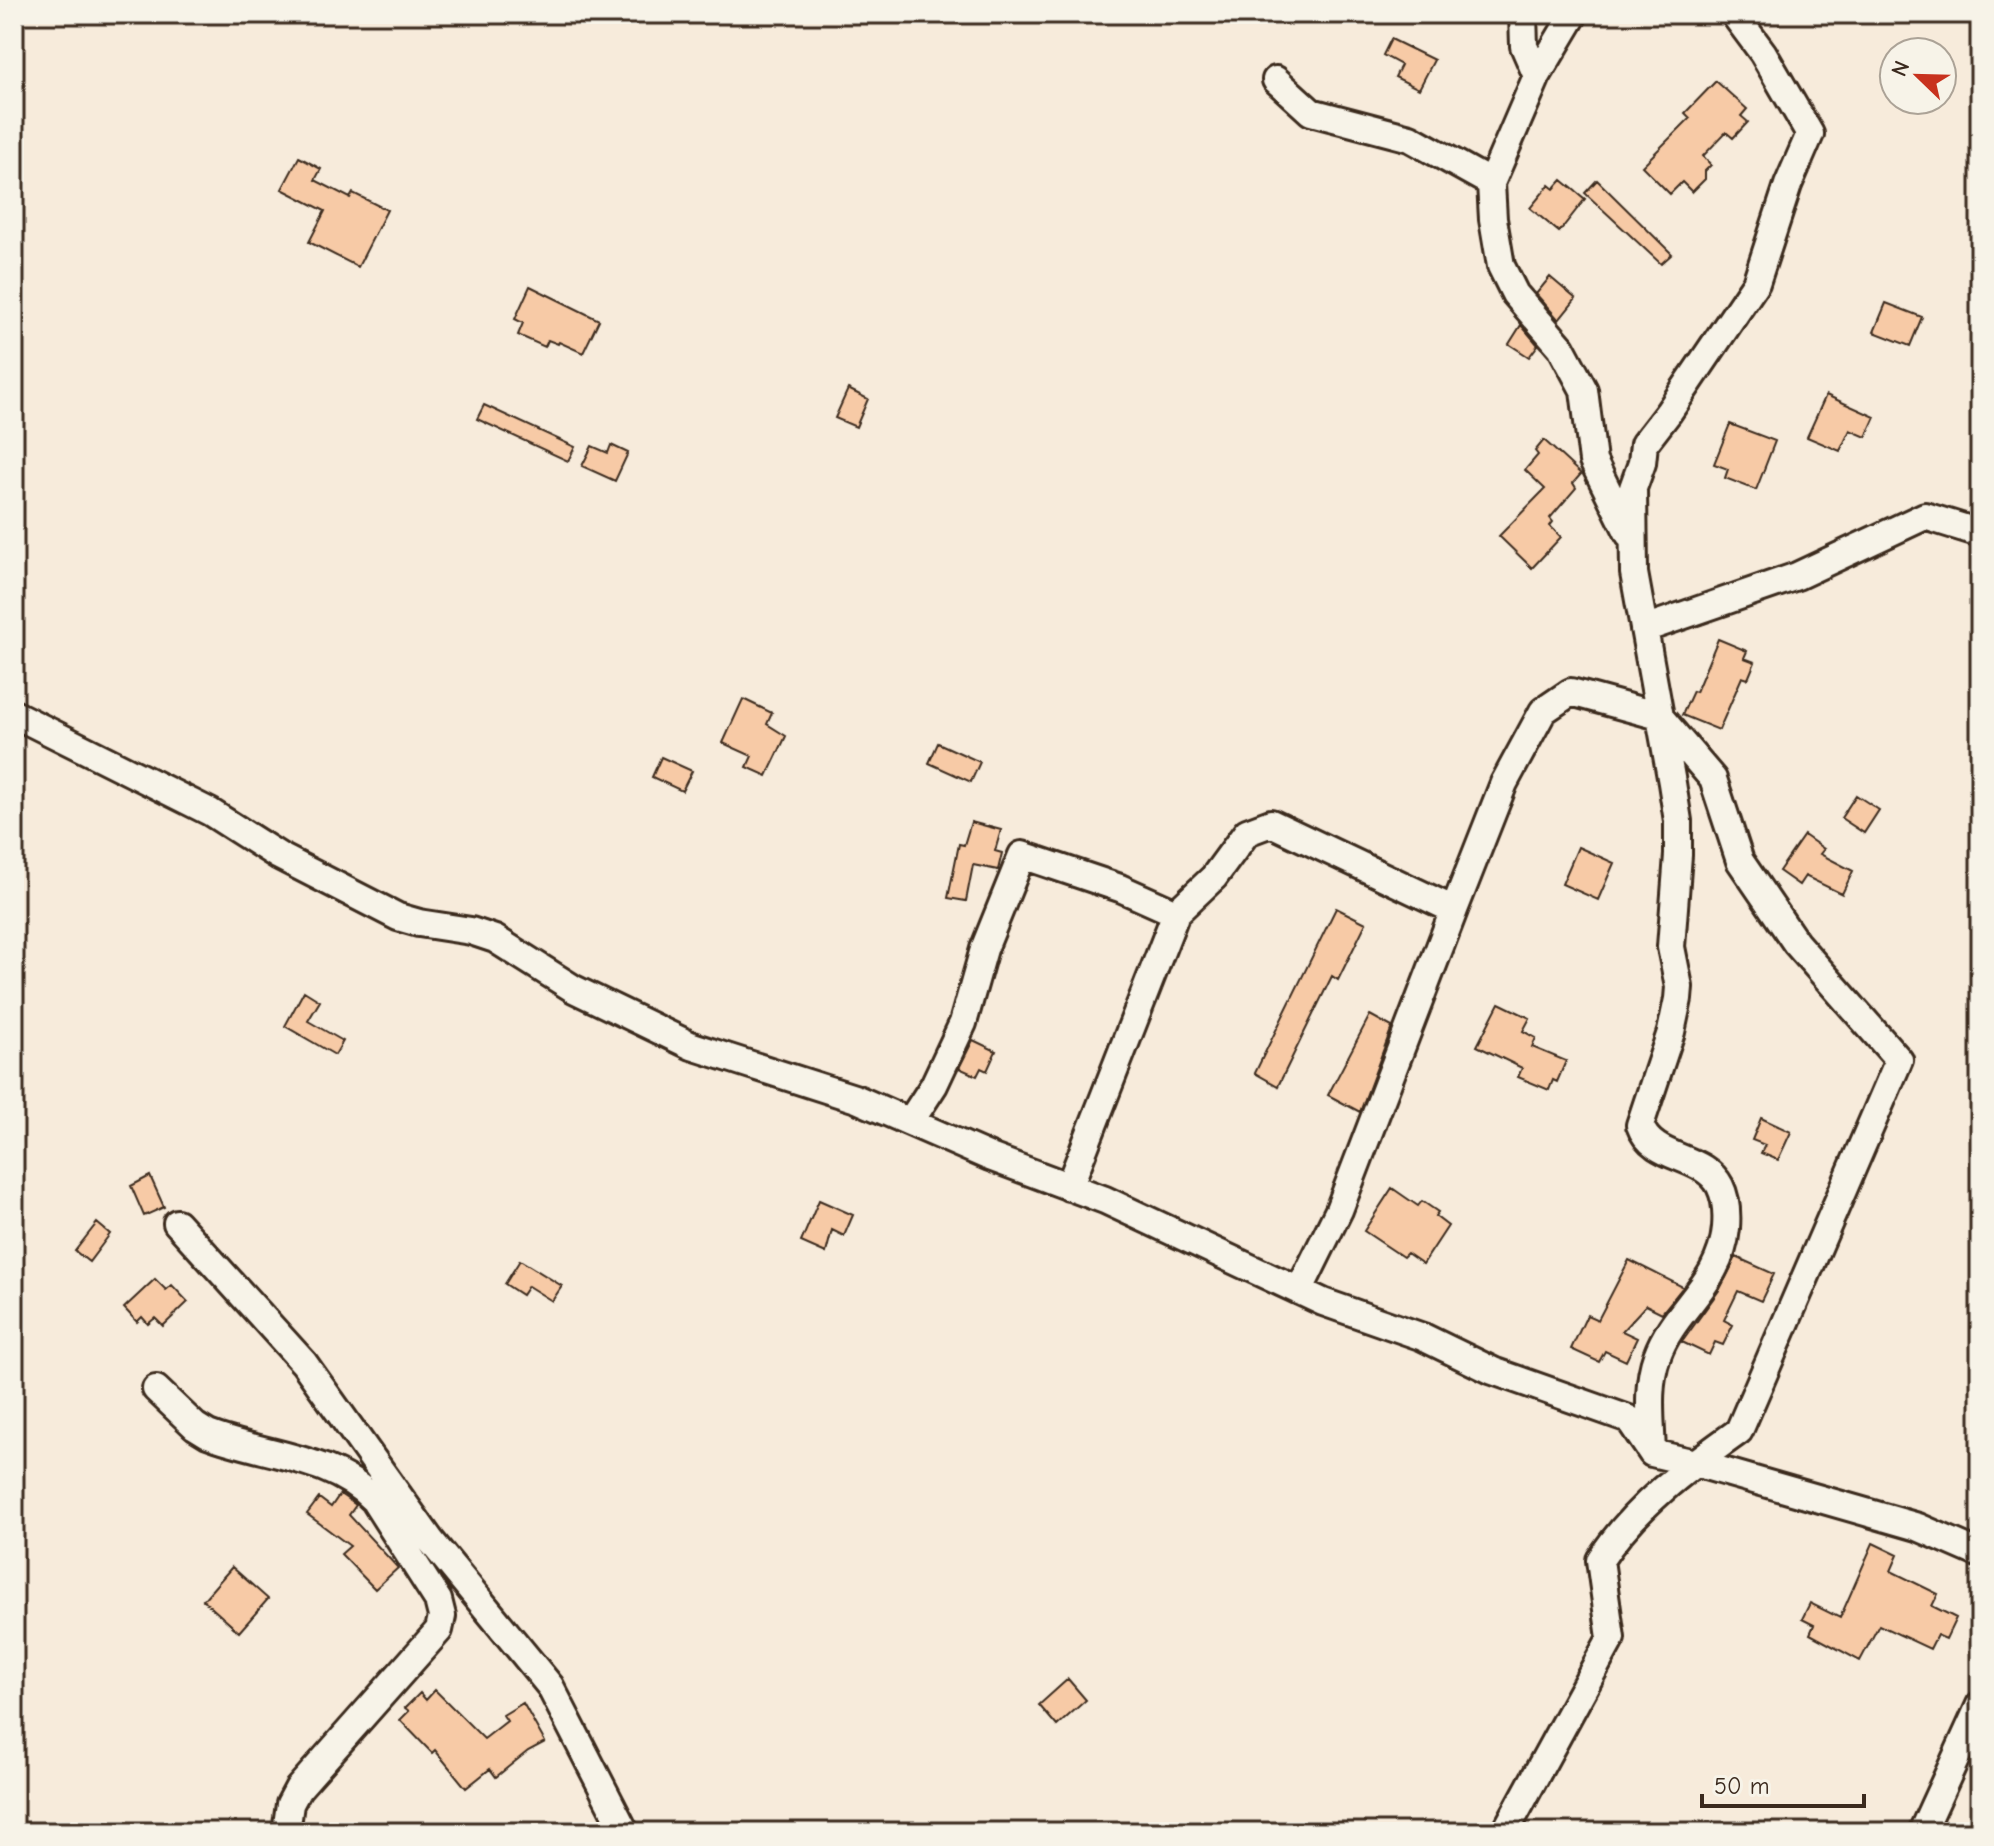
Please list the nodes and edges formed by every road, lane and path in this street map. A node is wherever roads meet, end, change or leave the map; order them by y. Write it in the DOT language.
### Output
graph roads {
  1 [pos="1523,14"];
  2 [pos="1574,14"];
  3 [pos="1734,14"];
  4 [pos="1537,76"];
  5 [pos="1276,80"];
  6 [pos="1491,183"];
  7 [pos="1980,533"];
  8 [pos="1633,541"];
  9 [pos="1644,629"];
  10 [pos="14,714"];
  11 [pos="1659,716"];
  12 [pos="1454,910"];
  13 [pos="1176,913"];
  14 [pos="910,1122"];
  15 [pos="1069,1187"];
  16 [pos="177,1223"];
  17 [pos="1299,1291"];
  18 [pos="156,1389"];
  19 [pos="1652,1453"];
  20 [pos="1695,1463"];
  21 [pos="1980,1554"];
  22 [pos="1980,1705"];
  23 [pos="286,1832"];
  24 [pos="625,1832"];
  25 [pos="1505,1832"];
  26 [pos="1922,1832"];
  1 -- 4 [label="street"];
  2 -- 4 [label="street"];
  3 -- 8 [label="street"];
  4 -- 6 [label="street"];
  5 -- 6 [label="street"];
  6 -- 8 [label="street"];
  7 -- 9 [label="street"];
  8 -- 9 [label="street"];
  9 -- 11 [label="street"];
  10 -- 14 [label="street"];
  11 -- 12 [label="street"];
  11 -- 19 [label="street"];
  11 -- 20 [label="street"];
  12 -- 13 [label="street"];
  12 -- 17 [label="street"];
  13 -- 14 [label="street"];
  13 -- 15 [label="street"];
  14 -- 15 [label="street"];
  15 -- 17 [label="street"];
  16 -- 24 [label="street"];
  17 -- 19 [label="street"];
  18 -- 23 [label="street"];
  19 -- 20 [label="street"];
  20 -- 21 [label="street"];
  20 -- 25 [label="street"];
  22 -- 26 [label="street"];
}
